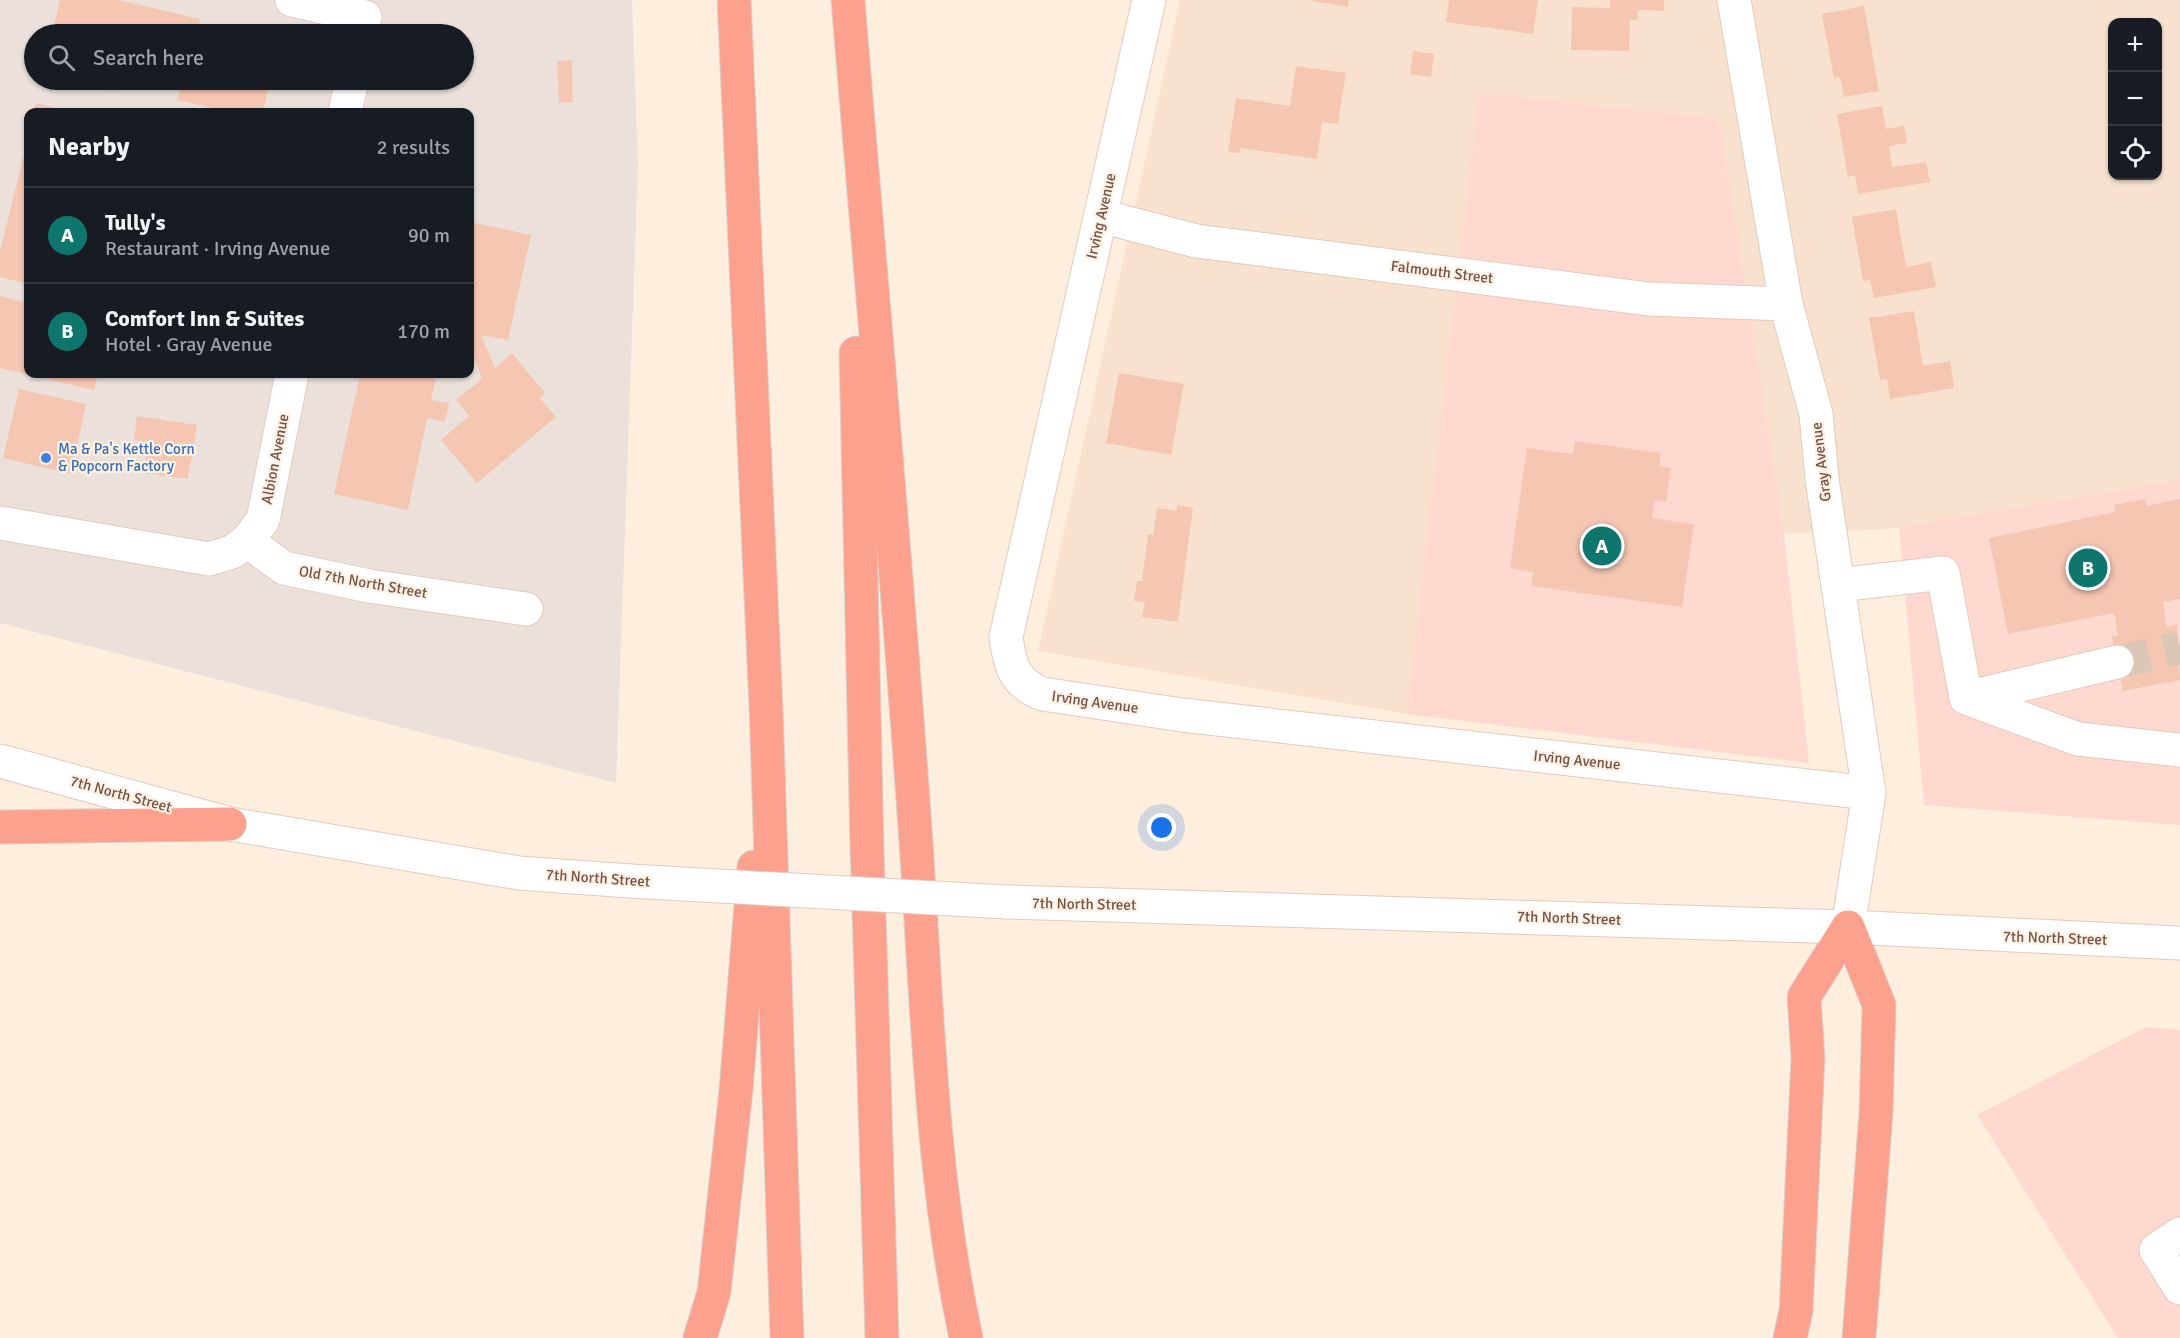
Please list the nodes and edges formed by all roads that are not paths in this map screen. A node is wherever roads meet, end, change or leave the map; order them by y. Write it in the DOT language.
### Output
graph roads {
  1 [pos="292,0"];
  2 [pos="734,0"];
  3 [pos="847,0"];
  4 [pos="1149,0"];
  5 [pos="1734,0"];
  6 [pos="365,17"];
  7 [pos="350,90"];
  8 [pos="346,108"];
  9 [pos="1101,216"];
  10 [pos="1786,304"];
  11 [pos="291,378"];
  12 [pos="0,523"];
  13 [pos="247,541"];
  14 [pos="1838,585"];
  15 [pos="526,609"];
  16 [pos="2117,662"];
  17 [pos="1966,698"];
  18 [pos="766,707"];
  19 [pos="2180,750"];
  20 [pos="0,761"];
  21 [pos="1869,793"];
  22 [pos="230,824"];
  23 [pos="0,828"];
  24 [pos="1848,927"];
  25 [pos="2180,943"];
  26 [pos="2180,1234"];
  27 [pos="2180,1288"];
  28 [pos="700,1338"];
  29 [pos="787,1338"];
  30 [pos="882,1338"];
  31 [pos="966,1338"];
  32 [pos="1790,1338"];
  33 [pos="1859,1338"];
  1 -- 6 [label="street"];
  2 -- 18 [label="highway"];
  3 -- 30 [label="highway"];
  3 -- 31 [label="highway"];
  4 -- 9 [label="street, Irving Avenue"];
  5 -- 10 [label="street, Gray Avenue"];
  7 -- 8 [label="street"];
  9 -- 10 [label="street, Falmouth Street"];
  9 -- 21 [label="street, Irving Avenue"];
  10 -- 14 [label="street, Gray Avenue"];
  11 -- 13 [label="street, Albion Avenue"];
  12 -- 13 [label="street"];
  13 -- 15 [label="street, Old 7th North Street"];
  14 -- 17 [label="street"];
  14 -- 21 [label="street, Gray Avenue"];
  16 -- 17 [label="street"];
  17 -- 19 [label="street"];
  18 -- 28 [label="highway"];
  18 -- 29 [label="highway"];
  20 -- 22 [label="street, 7th North Street"];
  21 -- 24 [label="street, Gray Avenue"];
  22 -- 23 [label="highway"];
  22 -- 24 [label="street, 7th North Street, bridge"];
  24 -- 25 [label="street, 7th North Street"];
  24 -- 32 [label="highway"];
  24 -- 33 [label="highway"];
  26 -- 27 [label="street"];
}
